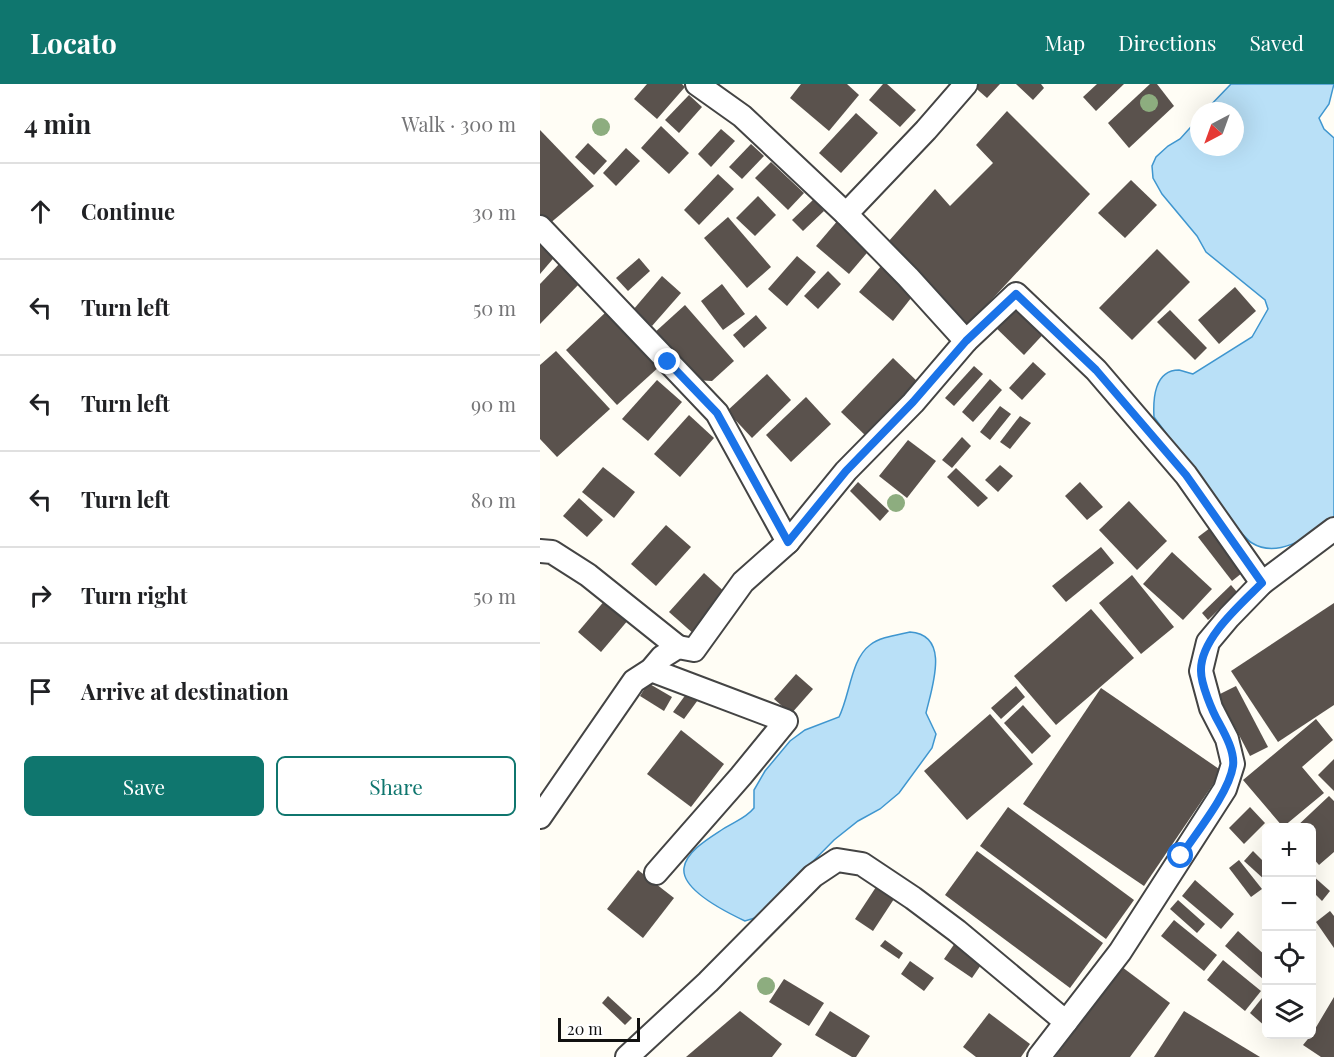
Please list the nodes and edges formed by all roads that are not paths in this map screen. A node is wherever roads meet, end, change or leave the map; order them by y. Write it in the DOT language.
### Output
graph roads {
  1 [pos="698,84"];
  2 [pos="966,84"];
  3 [pos="846,214"];
  4 [pos="540,227"];
  5 [pos="966,341"];
  6 [pos="1334,529"];
  7 [pos="788,542"];
  8 [pos="540,551"];
  9 [pos="1262,583"];
  10 [pos="678,647"];
  11 [pos="651,670"];
  12 [pos="540,817"];
  13 [pos="656,873"];
  14 [pos="1066,1022"];
  15 [pos="627,1057"];
  16 [pos="1039,1057"];
  1 -- 3 [label="street"];
  2 -- 3 [label="street"];
  3 -- 5 [label="street"];
  4 -- 7 [label="street"];
  5 -- 7 [label="street"];
  5 -- 9 [label="street"];
  6 -- 9 [label="street"];
  7 -- 10 [label="street"];
  8 -- 10 [label="street"];
  9 -- 14 [label="street"];
  10 -- 11 [label="street"];
  11 -- 12 [label="street"];
  11 -- 13 [label="street"];
  14 -- 15 [label="street"];
  14 -- 16 [label="street"];
}
